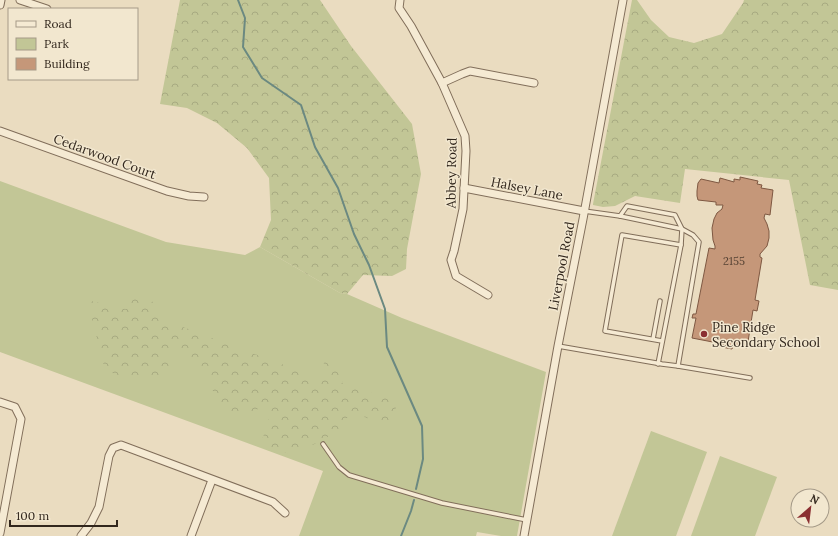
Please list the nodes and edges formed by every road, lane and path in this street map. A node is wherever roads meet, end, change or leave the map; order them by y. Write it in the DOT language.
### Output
graph roads {
  1 [pos="1,0"];
  2 [pos="20,0"];
  3 [pos="400,0"];
  4 [pos="623,0"];
  5 [pos="0,5"];
  6 [pos="44,8"];
  7 [pos="442,83"];
  8 [pos="534,83"];
  9 [pos="0,131"];
  10 [pos="464,188"];
  11 [pos="204,197"];
  12 [pos="584,211"];
  13 [pos="620,216"];
  14 [pos="682,229"];
  15 [pos="681,245"];
  16 [pos="488,295"];
  17 [pos="660,301"];
  18 [pos="653,339"];
  19 [pos="662,341"];
  20 [pos="558,346"];
  21 [pos="658,364"];
  22 [pos="678,366"];
  23 [pos="750,378"];
  24 [pos="0,402"];
  25 [pos="323,444"];
  26 [pos="212,480"];
  27 [pos="285,513"];
  28 [pos="527,520"];
  29 [pos="0,533"];
  30 [pos="81,536"];
  31 [pos="191,536"];
  32 [pos="524,536"];
  1 -- 5 [label="street"];
  2 -- 6 [label="street"];
  3 -- 7 [label="street, Abbey Road"];
  4 -- 12 [label="street, Liverpool Road"];
  7 -- 8 [label="street"];
  7 -- 10 [label="street, Abbey Road"];
  9 -- 11 [label="street, Cedarwood Court"];
  10 -- 12 [label="street, Halsey Lane"];
  10 -- 16 [label="street, Abbey Road"];
  12 -- 13 [label="lane"];
  12 -- 20 [label="street, Liverpool Road"];
  13 -- 14 [label="lane"];
  13 -- 14 [label="lane"];
  14 -- 15 [label="lane"];
  14 -- 22 [label="lane"];
  15 -- 18 [label="lane"];
  15 -- 19 [label="lane"];
  17 -- 18 [label="lane"];
  18 -- 19 [label="lane"];
  19 -- 21 [label="lane"];
  20 -- 21 [label="lane"];
  20 -- 28 [label="street, Liverpool Road"];
  21 -- 22 [label="lane"];
  22 -- 23 [label="lane"];
  24 -- 29 [label="street"];
  25 -- 28 [label="lane"];
  26 -- 27 [label="street"];
  26 -- 30 [label="street"];
  26 -- 31 [label="street"];
  28 -- 32 [label="street, Liverpool Road"];
}
